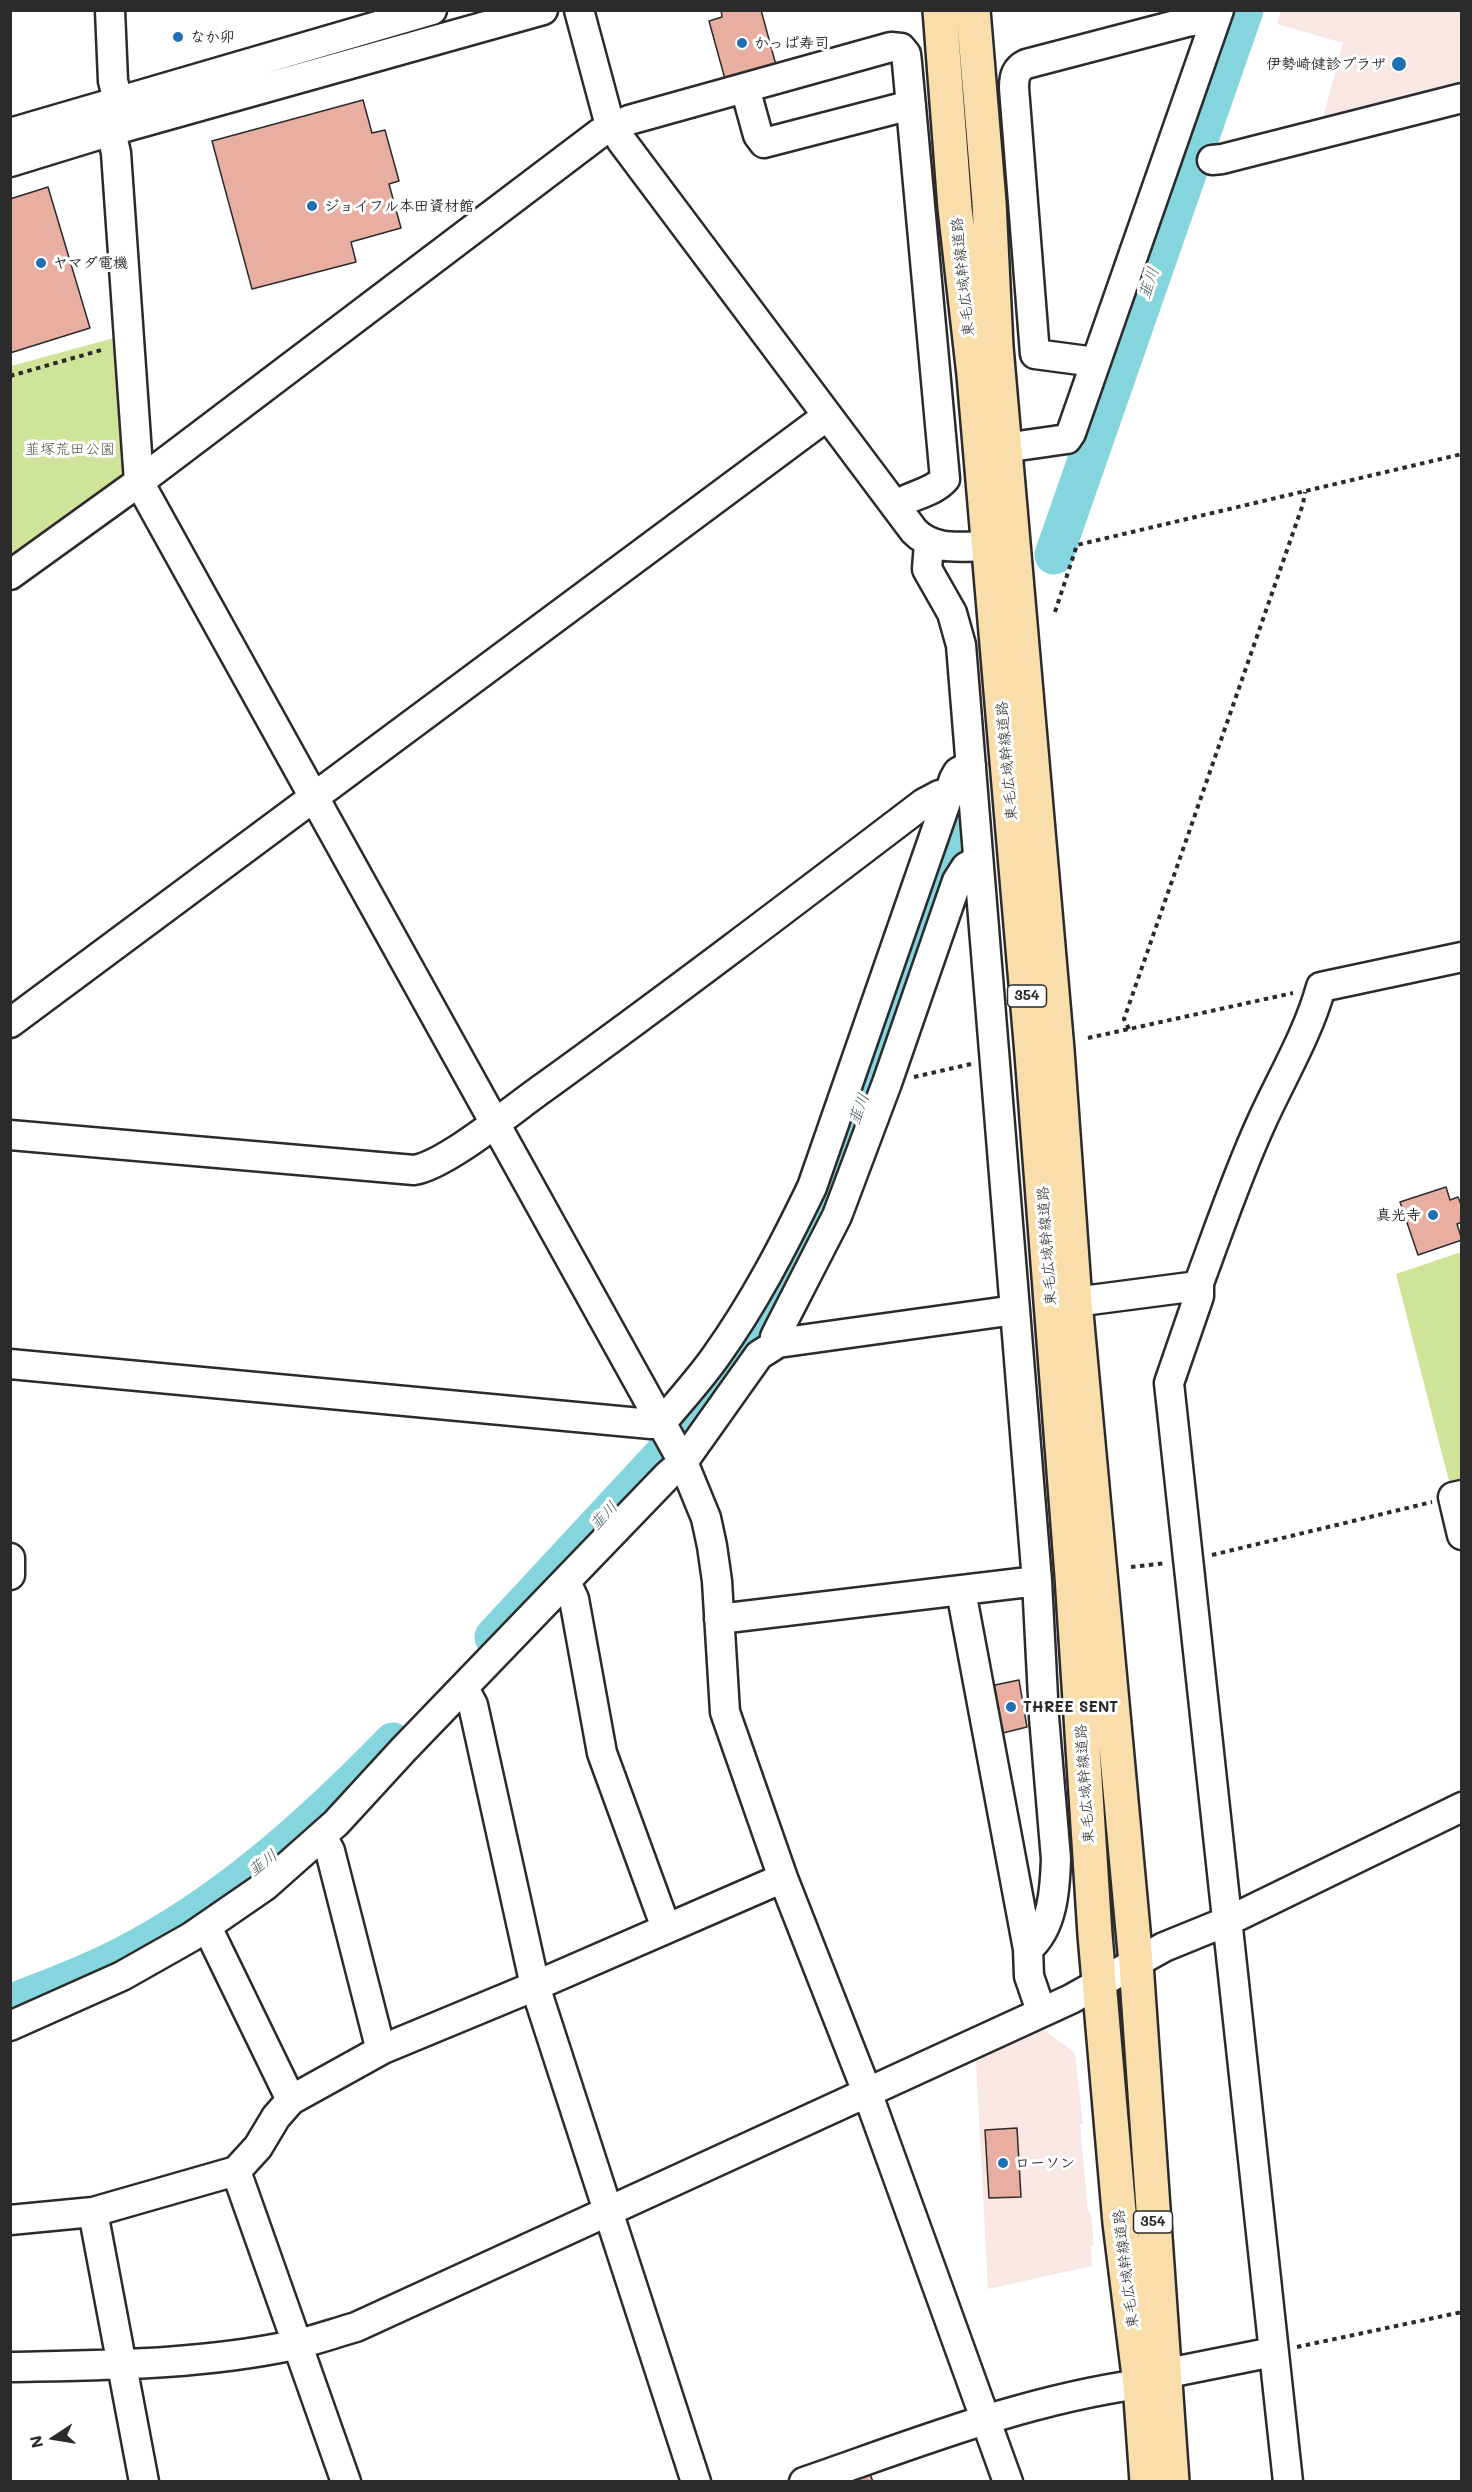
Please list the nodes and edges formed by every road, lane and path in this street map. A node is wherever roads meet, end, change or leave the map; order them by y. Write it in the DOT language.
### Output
graph roads {
  1 [pos="110,10"];
  2 [pos="432,10"];
  3 [pos="543,10"];
  4 [pos="579,10"];
  5 [pos="940,10"];
  6 [pos="973,10"];
  7 [pos="1217,16"];
  8 [pos="745,88"];
  9 [pos="1461,98"];
  10 [pos="118,101"];
  11 [pos="911,105"];
  12 [pos="613,127"];
  13 [pos="111,131"];
  14 [pos="10,133"];
  15 [pos="1212,160"];
  16 [pos="10,162"];
  17 [pos="114,346"];
  18 [pos="1095,362"];
  19 [pos="10,376"];
  20 [pos="827,416"];
  21 [pos="1004,448"];
  22 [pos="1461,454"];
  23 [pos="139,482"];
  24 [pos="1305,492"];
  25 [pos="895,506"];
  26 [pos="929,543"];
  27 [pos="988,546"];
  28 [pos="10,575"];
  29 [pos="1055,612"];
  30 [pos="971,765"];
  31 [pos="950,793"];
  32 [pos="315,799"];
  33 [pos="978,860"];
  34 [pos="1461,957"];
  35 [pos="1321,987"];
  36 [pos="10,1023"];
  37 [pos="1129,1029"];
  38 [pos="1088,1038"];
  39 [pos="994,1058"];
  40 [pos="887,1083"];
  41 [pos="495,1123"];
  42 [pos="10,1135"];
  43 [pos="1199,1283"];
  44 [pos="1075,1302"];
  45 [pos="1016,1310"];
  46 [pos="778,1343"];
  47 [pos="10,1364"];
  48 [pos="672,1442"];
  49 [pos="1457,1496"];
  50 [pos="1461,1534"];
  51 [pos="10,1558"];
  52 [pos="1188,1561"];
  53 [pos="11,1566"];
  54 [pos="1131,1567"];
  55 [pos="10,1575"];
  56 [pos="1037,1581"];
  57 [pos="566,1582"];
  58 [pos="961,1591"];
  59 [pos="719,1619"];
  60 [pos="464,1688"];
  61 [pos="1461,1807"];
  62 [pos="322,1836"];
  63 [pos="783,1878"];
  64 [pos="1228,1921"];
  65 [pos="207,1927"];
  66 [pos="666,1928"];
  67 [pos="1028,1949"];
  68 [pos="1136,1963"];
  69 [pos="1100,1983"];
  70 [pos="535,1986"];
  71 [pos="1041,2011"];
  72 [pos="10,2026"];
  73 [pos="383,2049"];
  74 [pos="867,2092"];
  75 [pos="291,2100"];
  76 [pos="236,2171"];
  77 [pos="93,2212"];
  78 [pos="609,2212"];
  79 [pos="10,2220"];
  80 [pos="1461,2312"];
  81 [pos="296,2345"];
  82 [pos="1273,2352"];
  83 [pos="123,2365"];
  84 [pos="10,2367"];
  85 [pos="1151,2379"];
  86 [pos="985,2419"];
  87 [pos="144,2481"];
  88 [pos="346,2481"];
  89 [pos="696,2481"];
  90 [pos="804,2481"];
  91 [pos="1008,2481"];
  92 [pos="1147,2481"];
  93 [pos="1172,2481"];
  94 [pos="1288,2481"];
  1 -- 10 [label="street"];
  2 -- 10 [label="street"];
  3 -- 13 [label="street"];
  4 -- 12 [label="street"];
  5 -- 27 [label="highway, 東毛広域幹線道路 / 354"];
  6 -- 21 [label="highway, 東毛広域幹線道路 / 354"];
  7 -- 18 [label="street"];
  7 -- 18 [label="street"];
  8 -- 11 [label="street"];
  8 -- 11 [label="street"];
  8 -- 12 [label="street"];
  9 -- 15 [label="street"];
  10 -- 14 [label="street"];
  11 -- 25 [label="street"];
  12 -- 20 [label="street"];
  12 -- 23 [label="street"];
  13 -- 16 [label="street"];
  13 -- 23 [label="street"];
  17 -- 19 [label="path"];
  18 -- 21 [label="street"];
  20 -- 25 [label="street"];
  20 -- 32 [label="street"];
  21 -- 44 [label="highway, 東毛広域幹線道路 / 354"];
  22 -- 24 [label="path"];
  23 -- 28 [label="street"];
  23 -- 32 [label="street"];
  24 -- 29 [label="path"];
  24 -- 37 [label="path"];
  25 -- 26 [label="street"];
  26 -- 27 [label="street"];
  26 -- 30 [label="street"];
  27 -- 69 [label="highway, 東毛広域幹線道路 / 354"];
  30 -- 31 [label="street"];
  30 -- 33 [label="street"];
  31 -- 41 [label="street"];
  31 -- 48 [label="street"];
  32 -- 36 [label="street"];
  32 -- 41 [label="street"];
  33 -- 39 [label="street"];
  33 -- 40 [label="street"];
  34 -- 35 [label="street"];
  35 -- 37 [label="path"];
  35 -- 43 [label="street"];
  37 -- 38 [label="path"];
  39 -- 40 [label="path"];
  39 -- 45 [label="street"];
  40 -- 46 [label="street"];
  41 -- 42 [label="street"];
  41 -- 48 [label="street"];
  43 -- 44 [label="street"];
  43 -- 52 [label="street"];
  44 -- 68 [label="highway, 東毛広域幹線道路 / 354"];
  45 -- 46 [label="street"];
  45 -- 56 [label="street"];
  46 -- 48 [label="street"];
  47 -- 48 [label="street"];
  48 -- 57 [label="street"];
  48 -- 59 [label="street"];
  49 -- 50 [label="street"];
  49 -- 52 [label="path"];
  51 -- 53 [label="street"];
  52 -- 54 [label="path"];
  52 -- 64 [label="street"];
  53 -- 55 [label="street"];
  56 -- 58 [label="street"];
  56 -- 67 [label="street"];
  57 -- 60 [label="street"];
  57 -- 66 [label="street"];
  58 -- 59 [label="street"];
  58 -- 67 [label="street"];
  59 -- 63 [label="street"];
  60 -- 62 [label="street"];
  60 -- 70 [label="street"];
  61 -- 64 [label="street"];
  62 -- 65 [label="street"];
  62 -- 73 [label="street"];
  63 -- 66 [label="street"];
  63 -- 74 [label="street"];
  64 -- 68 [label="street"];
  64 -- 82 [label="street"];
  65 -- 72 [label="street"];
  65 -- 75 [label="street"];
  66 -- 70 [label="street"];
  67 -- 71 [label="street"];
  68 -- 69 [label="street"];
  68 -- 85 [label="highway, 東毛広域幹線道路 / 354"];
  69 -- 71 [label="street"];
  69 -- 85 [label="highway, 東毛広域幹線道路 / 354"];
  70 -- 73 [label="street"];
  70 -- 78 [label="street"];
  71 -- 74 [label="street"];
  73 -- 75 [label="street"];
  74 -- 78 [label="street"];
  74 -- 86 [label="street"];
  75 -- 76 [label="street"];
  76 -- 77 [label="street"];
  76 -- 81 [label="street"];
  77 -- 79 [label="street"];
  77 -- 83 [label="street"];
  78 -- 81 [label="street"];
  78 -- 89 [label="street"];
  80 -- 82 [label="path"];
  81 -- 83 [label="street"];
  81 -- 88 [label="street"];
  82 -- 85 [label="street"];
  82 -- 94 [label="street"];
  83 -- 84 [label="street"];
  83 -- 87 [label="street"];
  85 -- 86 [label="street"];
  85 -- 92 [label="highway, 東毛広域幹線道路 / 354"];
  85 -- 93 [label="highway, 東毛広域幹線道路 / 354"];
  86 -- 90 [label="street"];
  86 -- 91 [label="street"];
}
